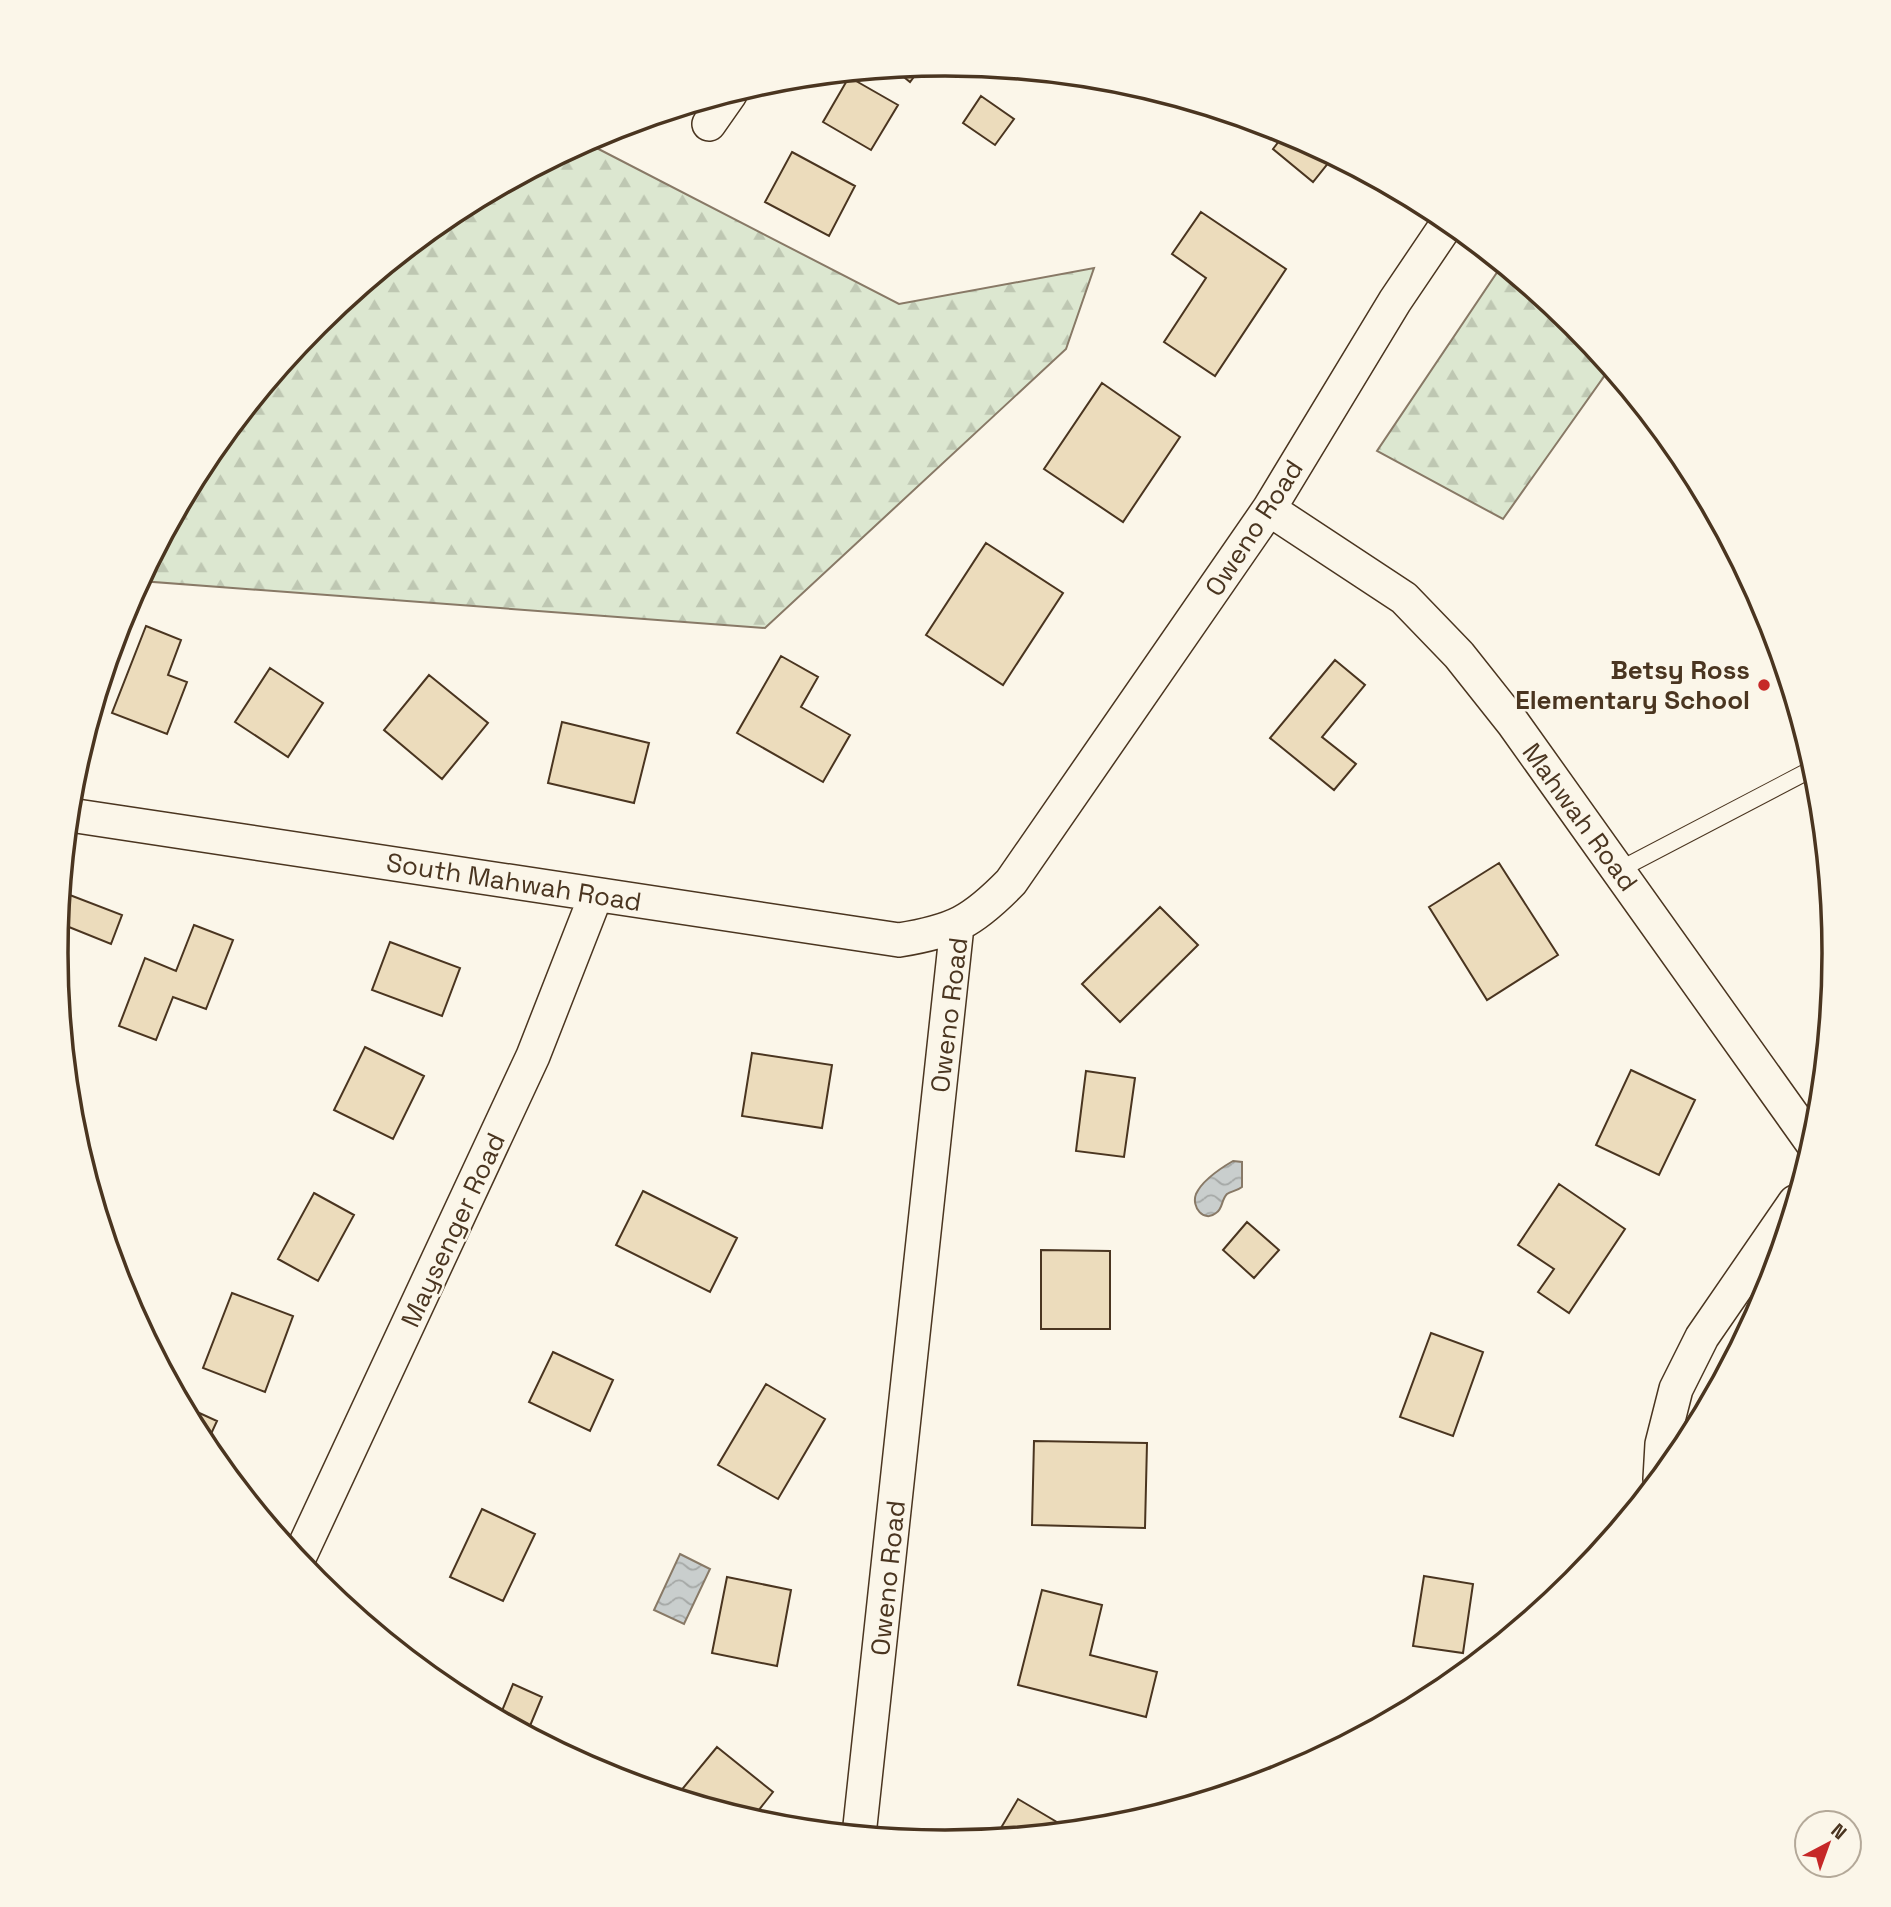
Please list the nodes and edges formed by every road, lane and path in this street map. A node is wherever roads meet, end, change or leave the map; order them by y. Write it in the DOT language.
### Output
graph roads {
  1 [pos="722,105"];
  2 [pos="709,124"];
  3 [pos="1442,231"];
  4 [pos="1269,509"];
  5 [pos="1804,773"];
  6 [pos="80,816"];
  7 [pos="1619,870"];
  8 [pos="596,895"];
  9 [pos="957,926"];
  10 [pos="1804,1132"];
  11 [pos="1779,1226"];
  12 [pos="1661,1460"];
  13 [pos="302,1550"];
  14 [pos="860,1826"];
  1 -- 2 [label="street"];
  3 -- 4 [label="street, Oweno Road"];
  4 -- 7 [label="street, Mahwah Road"];
  4 -- 9 [label="street, Oweno Road"];
  5 -- 7 [label="lane"];
  6 -- 8 [label="street, South Mahwah Road"];
  7 -- 10 [label="street, Mahwah Road"];
  8 -- 9 [label="street, South Mahwah Road"];
  8 -- 13 [label="street, Maysenger Road"];
  9 -- 14 [label="street, Oweno Road"];
  11 -- 12 [label="street"];
}
